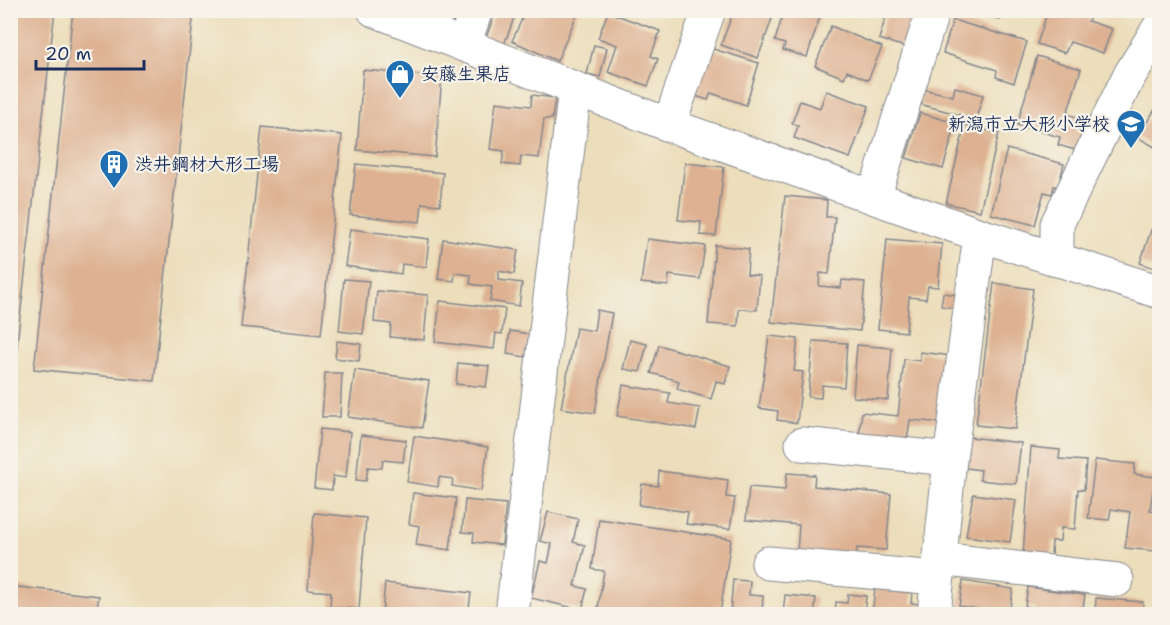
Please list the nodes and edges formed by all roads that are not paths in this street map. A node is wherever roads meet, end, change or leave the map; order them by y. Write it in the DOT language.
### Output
graph roads {
  1 [pos="374,10"];
  2 [pos="476,10"];
  3 [pos="709,10"];
  4 [pos="933,10"];
  5 [pos="1160,26"];
  6 [pos="464,45"];
  7 [pos="575,89"];
  8 [pos="669,125"];
  9 [pos="874,197"];
  10 [pos="980,235"];
  11 [pos="1057,260"];
  12 [pos="1160,292"];
  13 [pos="802,444"];
  14 [pos="950,459"];
  15 [pos="768,563"];
  16 [pos="939,568"];
  17 [pos="1117,580"];
  18 [pos="512,615"];
  19 [pos="934,615"];
  1 -- 6 [label="street"];
  2 -- 6 [label="street"];
  3 -- 8 [label="street"];
  4 -- 9 [label="street"];
  5 -- 11 [label="street"];
  6 -- 7 [label="street"];
  7 -- 8 [label="street"];
  7 -- 18 [label="street"];
  8 -- 9 [label="street"];
  9 -- 10 [label="street"];
  10 -- 11 [label="street"];
  10 -- 14 [label="street"];
  11 -- 12 [label="street"];
  13 -- 14 [label="street"];
  14 -- 16 [label="street"];
  15 -- 16 [label="street"];
  16 -- 17 [label="street"];
  16 -- 19 [label="street"];
}
